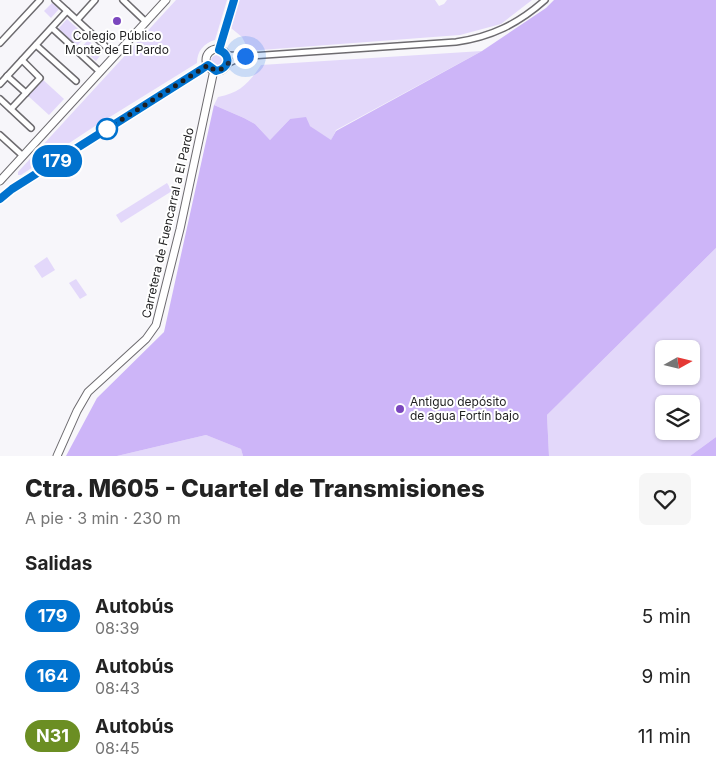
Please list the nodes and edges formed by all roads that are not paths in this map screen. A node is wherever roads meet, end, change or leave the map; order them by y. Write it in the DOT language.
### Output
graph roads {
  1 [pos="40,0"];
  2 [pos="55,0"];
  3 [pos="95,0"];
  4 [pos="123,0"];
  5 [pos="166,0"];
  6 [pos="234,0"];
  7 [pos="545,0"];
  8 [pos="67,11"];
  9 [pos="77,20"];
  10 [pos="146,22"];
  11 [pos="52,28"];
  12 [pos="0,43"];
  13 [pos="36,45"];
  14 [pos="219,50"];
  15 [pos="115,55"];
  16 [pos="227,55"];
  17 [pos="245,56"];
  18 [pos="22,60"];
  19 [pos="227,64"];
  20 [pos="211,68"];
  21 [pos="100,72"];
  22 [pos="7,76"];
  23 [pos="76,81"];
  24 [pos="0,84"];
  25 [pos="26,93"];
  26 [pos="0,99"];
  27 [pos="10,109"];
  28 [pos="31,128"];
  29 [pos="0,135"];
  30 [pos="23,156"];
  31 [pos="1,182"];
  32 [pos="12,189"];
  33 [pos="0,191"];
  34 [pos="0,199"];
  35 [pos="57,456"];
  1 -- 12 [label="street"];
  2 -- 8 [label="street"];
  3 -- 9 [label="street"];
  4 -- 10 [label="street"];
  5 -- 10 [label="street"];
  6 -- 14 [label="street"];
  7 -- 17 [label="street"];
  8 -- 9 [label="street"];
  8 -- 11 [label="street"];
  9 -- 15 [label="street"];
  10 -- 15 [label="street"];
  11 -- 13 [label="street"];
  11 -- 21 [label="street"];
  13 -- 18 [label="street"];
  13 -- 23 [label="street"];
  14 -- 16 [label="street"];
  14 -- 20 [label="street"];
  15 -- 21 [label="street"];
  16 -- 17 [label="street"];
  16 -- 19 [label="street"];
  17 -- 19 [label="street"];
  18 -- 22 [label="street"];
  18 -- 25 [label="street"];
  19 -- 20 [label="street"];
  20 -- 32 [label="street"];
  20 -- 35 [label="street, Carretera de Fuencarral a El Pardo"];
  21 -- 30 [label="street"];
  22 -- 24 [label="street"];
  22 -- 25 [label="street"];
  25 -- 27 [label="street"];
  26 -- 27 [label="street"];
  27 -- 28 [label="street"];
  29 -- 30 [label="street"];
  30 -- 31 [label="street"];
  32 -- 33 [label="street"];
  32 -- 34 [label="street"];
}
